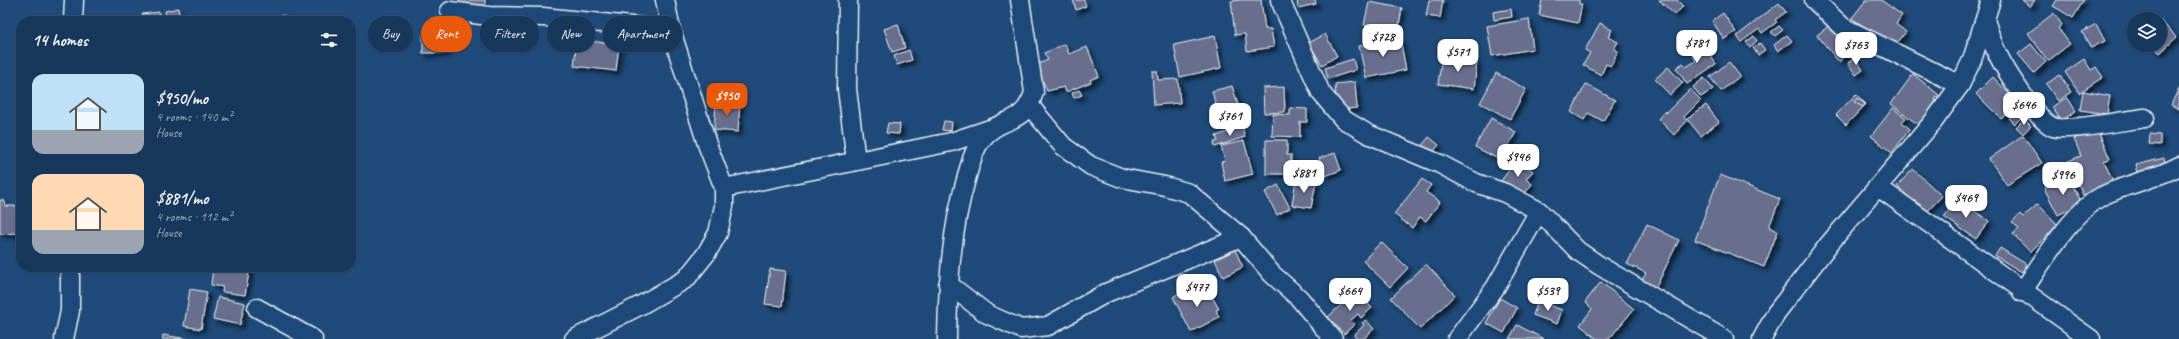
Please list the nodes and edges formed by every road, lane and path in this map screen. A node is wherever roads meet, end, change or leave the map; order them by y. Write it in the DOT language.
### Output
graph roads {
  1 [pos="74,0"];
  2 [pos="665,0"];
  3 [pos="848,0"];
  4 [pos="1020,0"];
  5 [pos="1280,0"];
  6 [pos="1814,0"];
  7 [pos="1990,0"];
  8 [pos="450,12"];
  9 [pos="73,16"];
  10 [pos="668,16"];
  11 [pos="1985,20"];
  12 [pos="603,23"];
  13 [pos="678,52"];
  14 [pos="1960,85"];
  15 [pos="1030,106"];
  16 [pos="2145,118"];
  17 [pos="996,126"];
  18 [pos="856,161"];
  19 [pos="2179,166"];
  20 [pos="1878,187"];
  21 [pos="724,188"];
  22 [pos="1539,211"];
  23 [pos="1240,238"];
  24 [pos="70,272"];
  25 [pos="948,284"];
  26 [pos="2022,292"];
  27 [pos="257,308"];
  28 [pos="64,339"];
  29 [pos="313,339"];
  30 [pos="574,339"];
  31 [pos="947,339"];
  32 [pos="1334,339"];
  33 [pos="1457,339"];
  34 [pos="1724,339"];
  35 [pos="1762,339"];
  36 [pos="2091,339"];
  1 -- 9 [label="street"];
  2 -- 10 [label="street"];
  3 -- 18 [label="street"];
  4 -- 15 [label="street"];
  5 -- 22 [label="street"];
  6 -- 14 [label="street"];
  7 -- 11 [label="street"];
  8 -- 12 [label="street"];
  11 -- 14 [label="street"];
  11 -- 16 [label="street"];
  13 -- 21 [label="street"];
  14 -- 20 [label="street"];
  15 -- 17 [label="street"];
  15 -- 23 [label="street"];
  17 -- 18 [label="street"];
  17 -- 25 [label="street"];
  18 -- 21 [label="street"];
  19 -- 26 [label="street"];
  20 -- 26 [label="street"];
  20 -- 35 [label="street"];
  21 -- 30 [label="street"];
  22 -- 33 [label="street"];
  22 -- 34 [label="street"];
  23 -- 25 [label="street"];
  23 -- 32 [label="street"];
  24 -- 28 [label="street"];
  25 -- 31 [label="street"];
  26 -- 36 [label="street"];
  27 -- 29 [label="street"];
}
